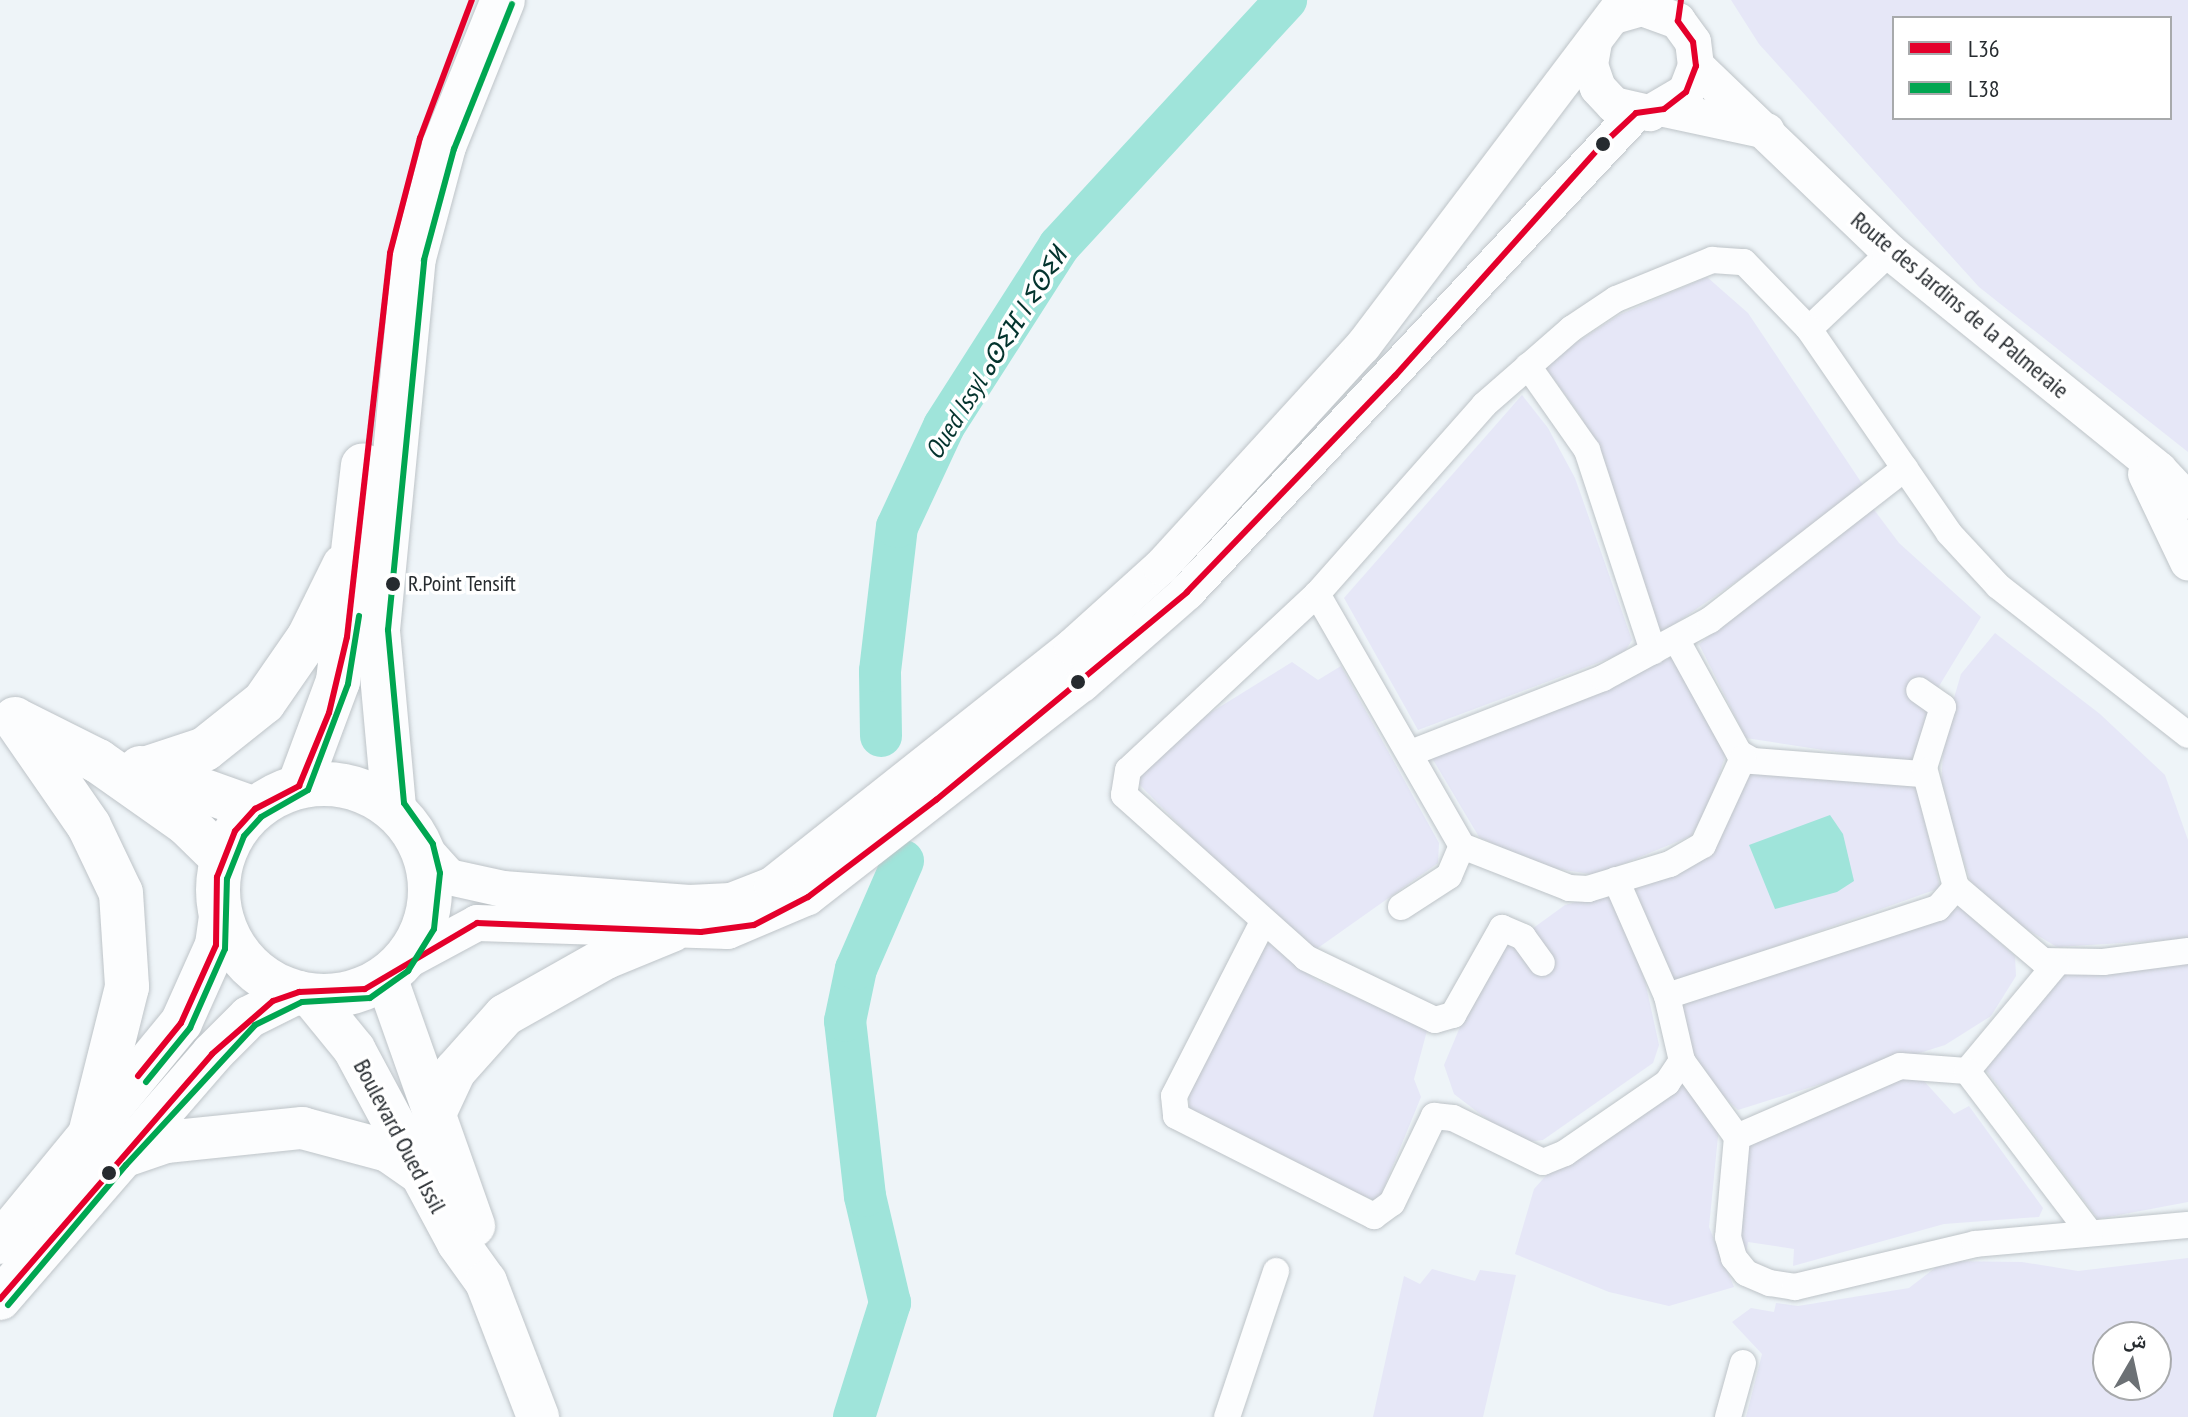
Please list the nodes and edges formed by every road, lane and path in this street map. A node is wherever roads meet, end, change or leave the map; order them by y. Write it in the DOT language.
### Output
graph roads {
  1 [pos="472,0"];
  2 [pos="503,0"];
  3 [pos="1680,11"];
  4 [pos="1611,19"];
  5 [pos="1696,66"];
  6 [pos="1650,111"];
  7 [pos="1769,131"];
  8 [pos="1890,252"];
  9 [pos="1809,329"];
  10 [pos="1528,366"];
  11 [pos="2160,467"];
  12 [pos="1905,468"];
  13 [pos="2188,501"];
  14 [pos="356,538"];
  15 [pos="2188,562"];
  16 [pos="1317,594"];
  17 [pos="1664,645"];
  18 [pos="1919,690"];
  19 [pos="7,715"];
  20 [pos="2188,735"];
  21 [pos="1411,753"];
  22 [pos="1743,758"];
  23 [pos="98,761"];
  24 [pos="145,769"];
  25 [pos="1925,771"];
  26 [pos="299,786"];
  27 [pos="394,807"];
  28 [pos="255,809"];
  29 [pos="1462,846"];
  30 [pos="424,849"];
  31 [pos="222,858"];
  32 [pos="1616,880"];
  33 [pos="802,882"];
  34 [pos="1956,887"];
  35 [pos="1401,907"];
  36 [pos="220,915"];
  37 [pos="1263,922"];
  38 [pos="672,931"];
  39 [pos="2188,951"];
  40 [pos="1542,963"];
  41 [pos="2056,964"];
  42 [pos="394,970"];
  43 [pos="304,994"];
  44 [pos="1667,996"];
  45 [pos="1682,1061"];
  46 [pos="1967,1071"];
  47 [pos="434,1116"];
  48 [pos="1737,1137"];
  49 [pos="103,1148"];
  50 [pos="420,1173"];
  51 [pos="2188,1225"];
  52 [pos="2090,1233"];
  53 [pos="0,1243"];
  54 [pos="1276,1271"];
  55 [pos="486,1282"];
  56 [pos="0,1299"];
  57 [pos="1743,1363"];
  58 [pos="538,1417"];
  59 [pos="1227,1417"];
  60 [pos="1728,1417"];
  1 -- 14 [label="highway"];
  2 -- 27 [label="highway"];
  3 -- 4 [label="street"];
  3 -- 5 [label="street"];
  4 -- 6 [label="street"];
  4 -- 33 [label="street"];
  5 -- 6 [label="street"];
  5 -- 7 [label="street, Route des Jardins de la Palmeraie"];
  6 -- 7 [label="street"];
  6 -- 33 [label="street"];
  7 -- 8 [label="street, Route des Jardins de la Palmeraie"];
  8 -- 9 [label="street"];
  8 -- 11 [label="street, Route des Jardins de la Palmeraie"];
  9 -- 10 [label="street"];
  9 -- 12 [label="street"];
  10 -- 16 [label="street"];
  10 -- 17 [label="street"];
  11 -- 13 [label="street, Route des Jardins de la Palmeraie"];
  11 -- 15 [label="street"];
  12 -- 17 [label="street"];
  12 -- 20 [label="street"];
  14 -- 24 [label="highway"];
  14 -- 26 [label="highway"];
  16 -- 21 [label="street"];
  16 -- 37 [label="street"];
  17 -- 21 [label="street"];
  17 -- 22 [label="street"];
  18 -- 25 [label="street"];
  19 -- 23 [label="highway"];
  19 -- 49 [label="highway"];
  21 -- 29 [label="street"];
  22 -- 25 [label="street"];
  22 -- 32 [label="street"];
  23 -- 24 [label="highway"];
  23 -- 31 [label="highway"];
  24 -- 28 [label="highway"];
  25 -- 34 [label="street"];
  26 -- 27 [label="highway"];
  26 -- 28 [label="highway"];
  27 -- 30 [label="highway"];
  28 -- 31 [label="highway"];
  29 -- 32 [label="street"];
  29 -- 35 [label="street"];
  30 -- 33 [label="street"];
  30 -- 42 [label="highway"];
  31 -- 36 [label="highway"];
  32 -- 44 [label="street"];
  33 -- 38 [label="street"];
  34 -- 41 [label="street"];
  34 -- 44 [label="street"];
  36 -- 43 [label="highway"];
  36 -- 49 [label="main road"];
  37 -- 40 [label="street"];
  37 -- 45 [label="street"];
  38 -- 42 [label="street"];
  38 -- 47 [label="main road"];
  39 -- 41 [label="street"];
  41 -- 46 [label="street"];
  42 -- 43 [label="highway"];
  42 -- 47 [label="main road, Boulevard Oued Issil"];
  43 -- 49 [label="main road"];
  43 -- 50 [label="main road, Boulevard Oued Issil"];
  44 -- 45 [label="street"];
  45 -- 48 [label="street"];
  46 -- 48 [label="street"];
  46 -- 52 [label="street"];
  47 -- 55 [label="main road, Boulevard Oued Issil"];
  48 -- 52 [label="street"];
  49 -- 50 [label="main road"];
  49 -- 53 [label="main road"];
  49 -- 56 [label="main road"];
  50 -- 55 [label="main road, Boulevard Oued Issil"];
  51 -- 52 [label="street"];
  54 -- 59 [label="street"];
  55 -- 58 [label="main road, Boulevard Oued Issil"];
  57 -- 60 [label="street"];
}
